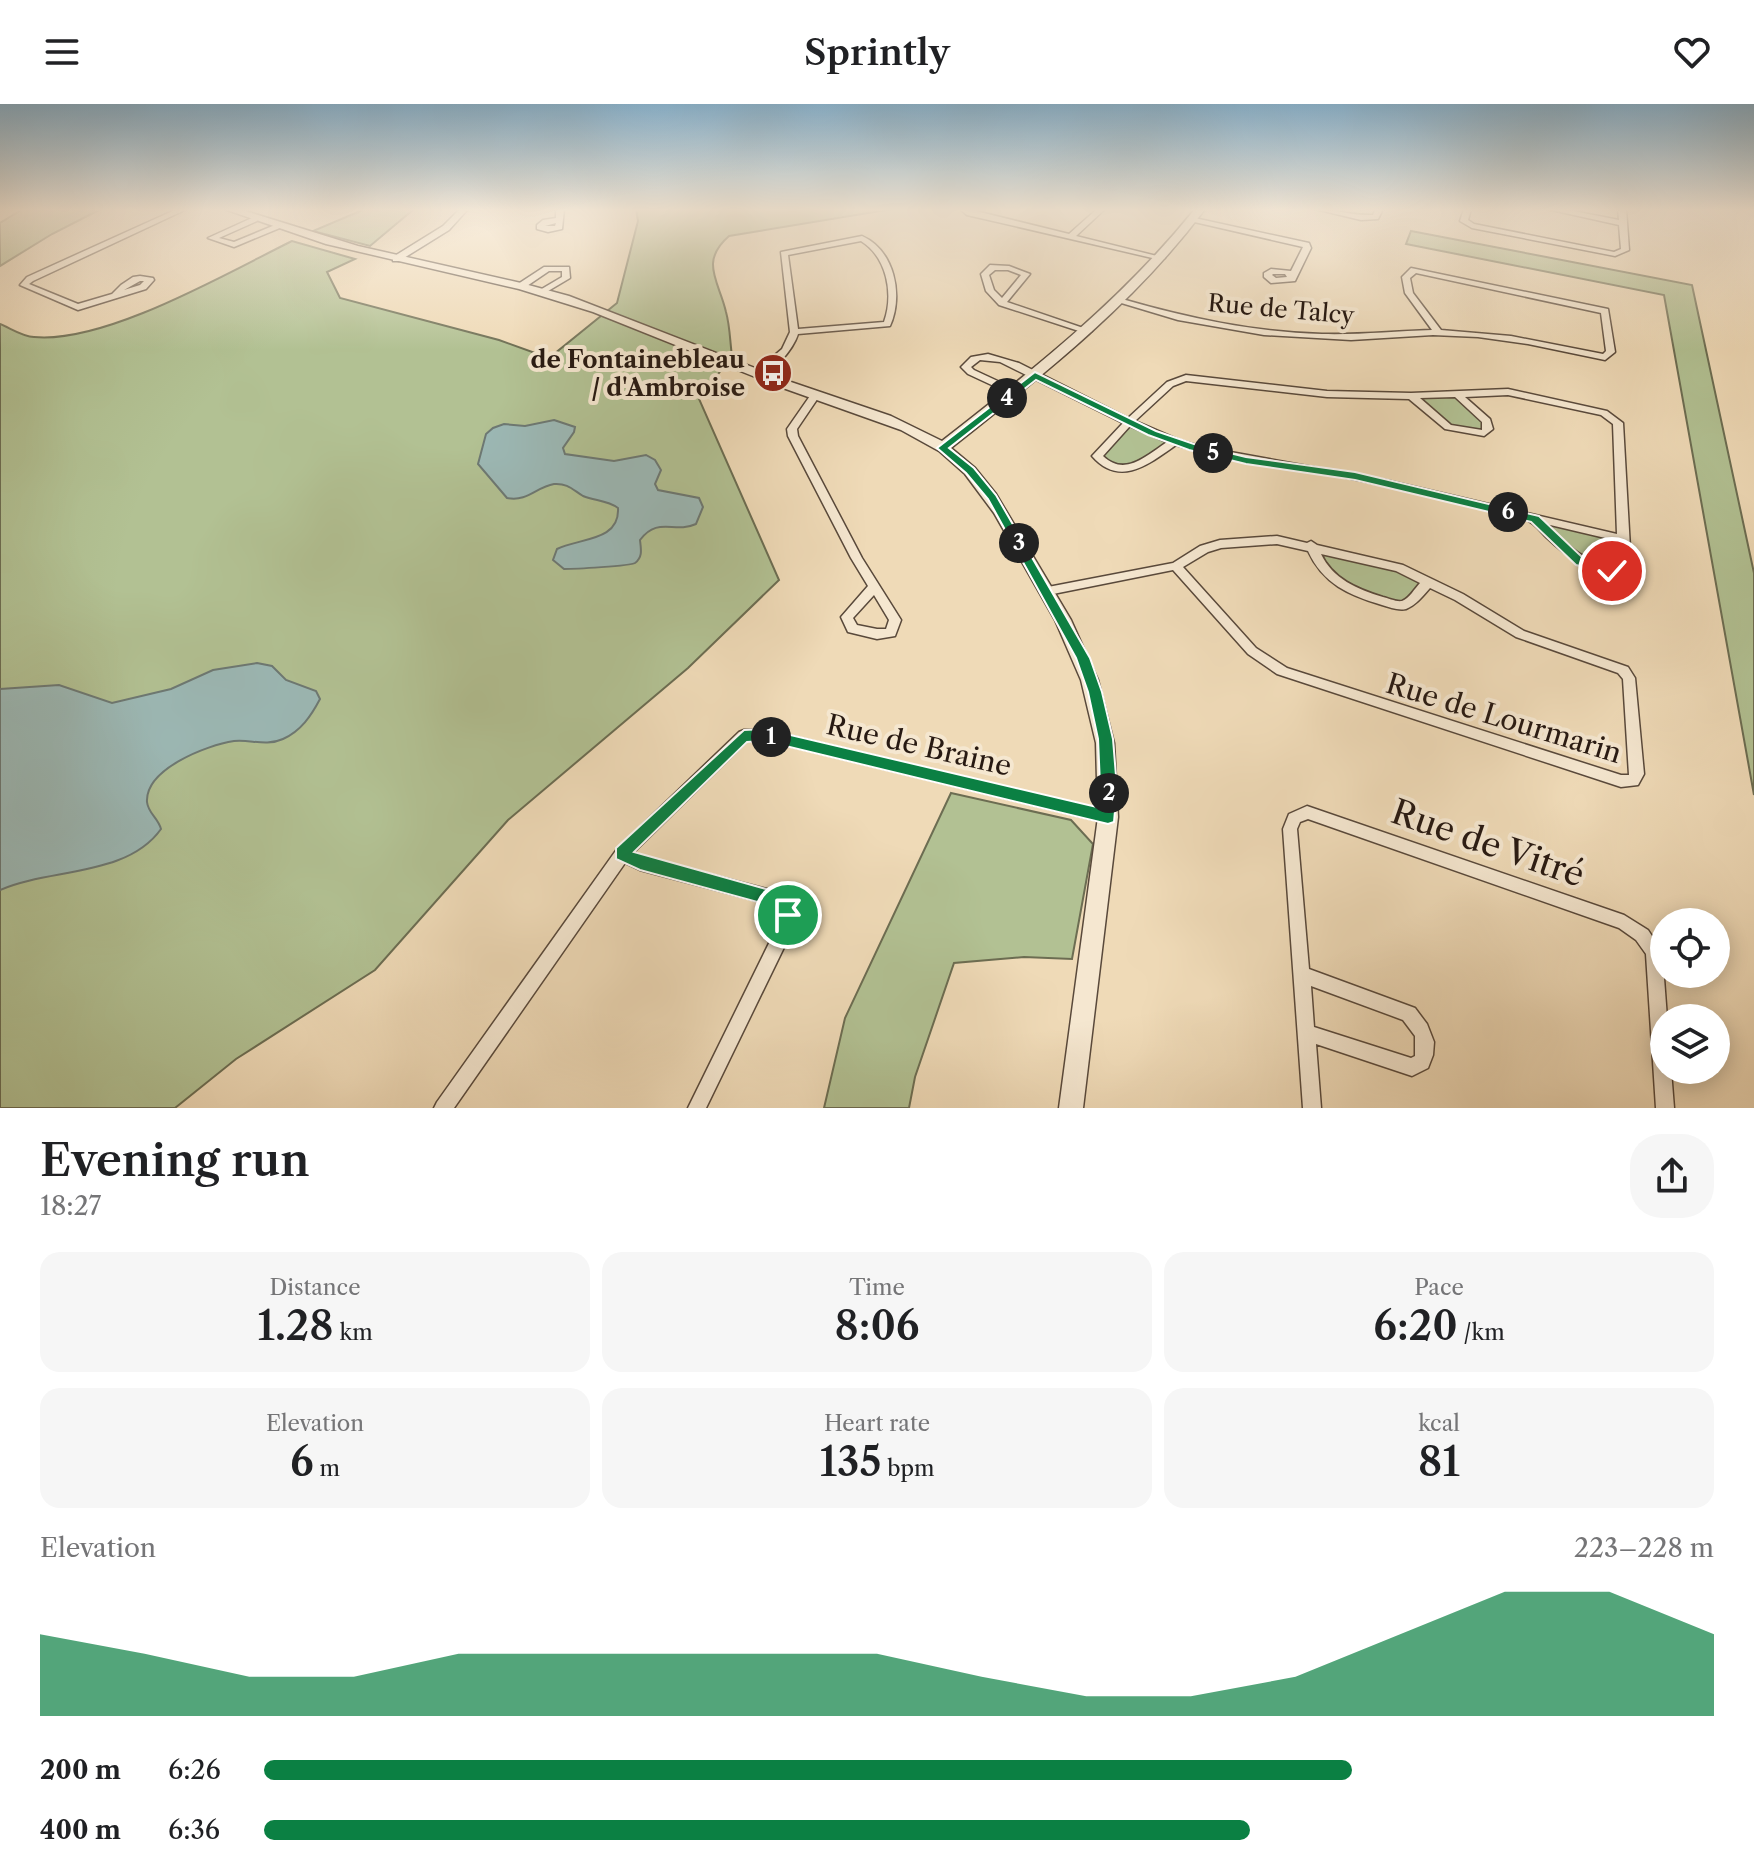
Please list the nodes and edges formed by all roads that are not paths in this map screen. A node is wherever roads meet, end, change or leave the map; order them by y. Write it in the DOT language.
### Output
graph roads {
  1 [pos="81,256"];
  2 [pos="384,256"];
  3 [pos="401,256"];
  4 [pos="784,256"];
  5 [pos="878,256"];
  6 [pos="1152,256"];
  7 [pos="1303,256"];
  8 [pos="1161,258"];
  9 [pos="396,259"];
  10 [pos="1292,276"];
  11 [pos="521,286"];
  12 [pos="543,292"];
  13 [pos="116,293"];
  14 [pos="1122,302"];
  15 [pos="1002,303"];
  16 [pos="1088,331"];
  17 [pos="794,332"];
  18 [pos="1439,333"];
  19 [pos="758,374"];
  20 [pos="1035,375"];
  21 [pos="1014,392"];
  22 [pos="1457,394"];
  23 [pos="815,395"];
  24 [pos="1411,396"];
  25 [pos="1131,423"];
  26 [pos="1174,442"];
  27 [pos="942,448"];
  28 [pos="1535,519"];
  29 [pos="1623,539"];
  30 [pos="1311,545"];
  31 [pos="1176,566"];
  32 [pos="1429,581"];
  33 [pos="874,587"];
  34 [pos="1048,591"];
  35 [pos="1108,817"];
  36 [pos="622,854"];
  37 [pos="1303,975"];
  38 [pos="1307,1033"];
  39 [pos="443,1108"];
  40 [pos="697,1108"];
  41 [pos="1071,1108"];
  42 [pos="1312,1108"];
  43 [pos="1665,1108"];
  1 -- 13 [label="street"];
  2 -- 9 [label="street"];
  3 -- 9 [label="street"];
  4 -- 17 [label="street"];
  5 -- 17 [label="street"];
  6 -- 8 [label="street"];
  7 -- 10 [label="street"];
  8 -- 14 [label="street"];
  9 -- 11 [label="street"];
  11 -- 12 [label="street"];
  11 -- 12 [label="street"];
  12 -- 19 [label="street"];
  14 -- 16 [label="street"];
  14 -- 18 [label="street, Rue de Talcy"];
  15 -- 15 [label="street"];
  15 -- 16 [label="street"];
  16 -- 20 [label="street"];
  17 -- 19 [label="street"];
  18 -- 18 [label="street, Rue de Talcy"];
  19 -- 23 [label="street"];
  20 -- 21 [label="street"];
  20 -- 21 [label="street"];
  20 -- 25 [label="street"];
  21 -- 27 [label="street"];
  22 -- 24 [label="street"];
  22 -- 24 [label="street"];
  22 -- 29 [label="street"];
  23 -- 27 [label="street"];
  23 -- 33 [label="street"];
  24 -- 25 [label="street"];
  25 -- 26 [label="street"];
  25 -- 26 [label="street"];
  26 -- 28 [label="street"];
  27 -- 34 [label="street"];
  28 -- 29 [label="street"];
  28 -- 29 [label="street"];
  30 -- 31 [label="street, Rue de Lourmarin"];
  30 -- 32 [label="street, Rue de Lourmarin"];
  30 -- 32 [label="street"];
  31 -- 32 [label="street, Rue de Lourmarin"];
  31 -- 34 [label="street, Rue de Lourmarin"];
  34 -- 35 [label="street"];
  35 -- 36 [label="street, Rue de Braine"];
  35 -- 41 [label="street"];
  36 -- 39 [label="street, Rue de Braine"];
  36 -- 40 [label="street"];
  37 -- 38 [label="street, Rue de Vitré"];
  37 -- 38 [label="street"];
  37 -- 43 [label="street, Rue de Vitré"];
  38 -- 42 [label="street, Rue de Vitré"];
}
